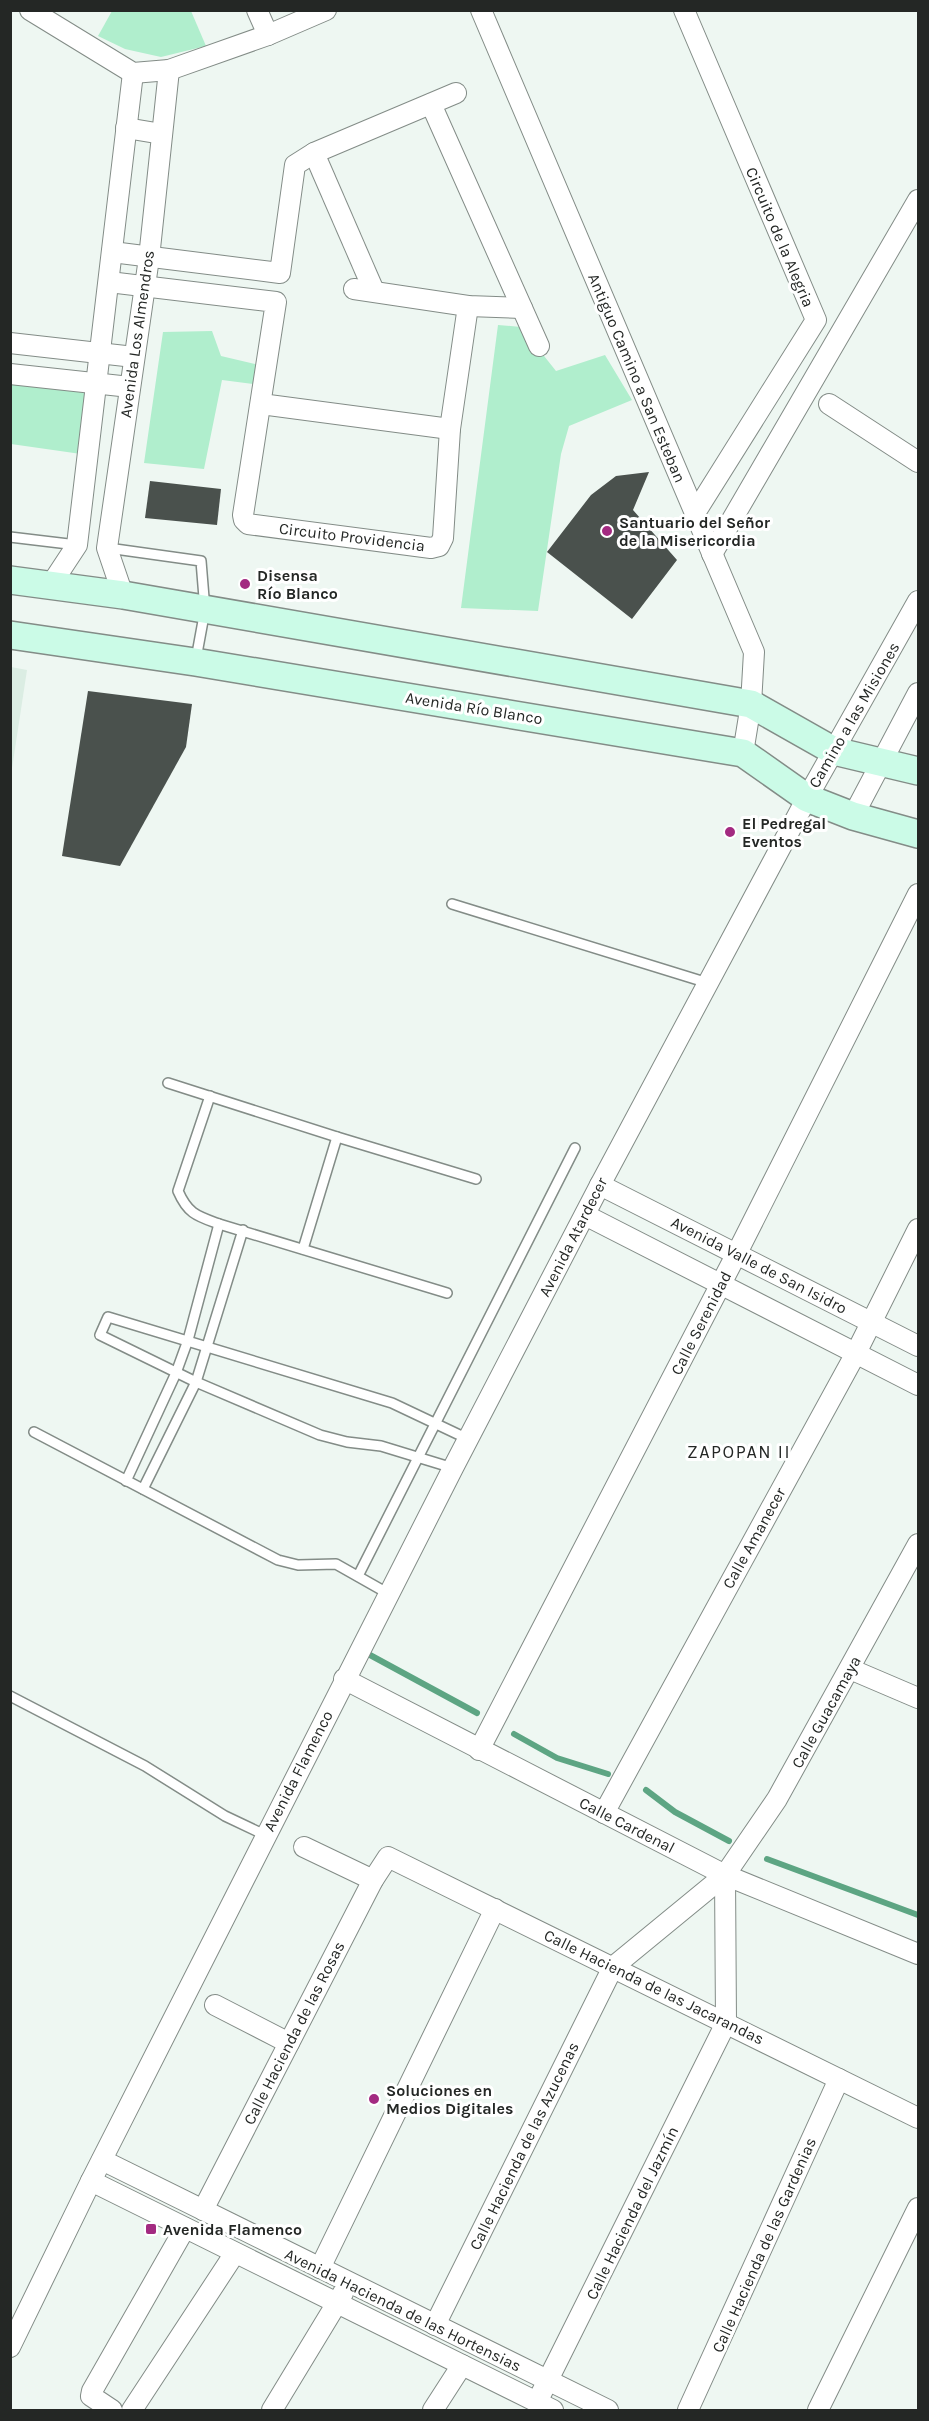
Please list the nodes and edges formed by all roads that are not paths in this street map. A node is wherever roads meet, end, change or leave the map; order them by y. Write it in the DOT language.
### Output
graph roads {
  1 [pos="30,10"];
  2 [pos="257,10"];
  3 [pos="326,10"];
  4 [pos="481,10"];
  5 [pos="684,10"];
  6 [pos="268,35"];
  7 [pos="169,70"];
  8 [pos="133,73"];
  9 [pos="456,93"];
  10 [pos="431,104"];
  11 [pos="126,128"];
  12 [pos="162,134"];
  13 [pos="314,153"];
  14 [pos="918,200"];
  15 [pos="112,252"];
  16 [pos="148,258"];
  17 [pos="109,282"];
  18 [pos="144,286"];
  19 [pos="354,289"];
  20 [pos="374,291"];
  21 [pos="468,306"];
  22 [pos="522,308"];
  23 [pos="816,320"];
  24 [pos="841,335"];
  25 [pos="10,343"];
  26 [pos="539,346"];
  27 [pos="100,354"];
  28 [pos="134,357"];
  29 [pos="10,374"];
  30 [pos="97,384"];
  31 [pos="130,387"];
  32 [pos="261,404"];
  33 [pos="829,404"];
  34 [pos="450,429"];
  35 [pos="918,462"];
  36 [pos="695,513"];
  37 [pos="10,537"];
  38 [pos="77,545"];
  39 [pos="107,548"];
  40 [pos="712,554"];
  41 [pos="10,580"];
  42 [pos="50,586"];
  43 [pos="123,595"];
  44 [pos="918,601"];
  45 [pos="205,610"];
  46 [pos="10,635"];
  47 [pos="195,662"];
  48 [pos="918,693"];
  49 [pos="751,704"];
  50 [pos="834,751"];
  51 [pos="743,753"];
  52 [pos="882,763"];
  53 [pos="918,771"];
  54 [pos="807,798"];
  55 [pos="853,816"];
  56 [pos="918,834"];
  57 [pos="918,894"];
  58 [pos="452,904"];
  59 [pos="708,983"];
  60 [pos="168,1083"];
  61 [pos="210,1096"];
  62 [pos="337,1137"];
  63 [pos="575,1149"];
  64 [pos="476,1179"];
  65 [pos="600,1185"];
  66 [pos="585,1215"];
  67 [pos="219,1224"];
  68 [pos="918,1229"];
  69 [pos="243,1230"];
  70 [pos="303,1248"];
  71 [pos="736,1253"];
  72 [pos="721,1284"];
  73 [pos="447,1293"];
  74 [pos="872,1323"];
  75 [pos="188,1340"];
  76 [pos="918,1346"];
  77 [pos="209,1347"];
  78 [pos="856,1353"];
  79 [pos="176,1373"];
  80 [pos="196,1382"];
  81 [pos="918,1385"];
  82 [pos="435,1423"];
  83 [pos="34,1432"];
  84 [pos="468,1439"];
  85 [pos="419,1458"];
  86 [pos="453,1468"];
  87 [pos="126,1480"];
  88 [pos="143,1489"];
  89 [pos="918,1544"];
  90 [pos="358,1576"];
  91 [pos="389,1594"];
  92 [pos="850,1669"];
  93 [pos="344,1679"];
  94 [pos="10,1696"];
  95 [pos="918,1698"];
  96 [pos="479,1750"];
  97 [pos="604,1813"];
  98 [pos="266,1835"];
  99 [pos="304,1847"];
  100 [pos="388,1857"];
  101 [pos="725,1875"];
  102 [pos="373,1880"];
  103 [pos="495,1909"];
  104 [pos="918,1954"];
  105 [pos="613,1967"];
  106 [pos="215,2005"];
  107 [pos="726,2023"];
  108 [pos="289,2043"];
  109 [pos="839,2079"];
  110 [pos="918,2118"];
  111 [pos="102,2160"];
  112 [pos="91,2181"];
  113 [pos="918,2208"];
  114 [pos="203,2210"];
  115 [pos="185,2228"];
  116 [pos="235,2253"];
  117 [pos="320,2268"];
  118 [pos="348,2282"];
  119 [pos="338,2303"];
  120 [pos="435,2325"];
  121 [pos="10,2347"];
  122 [pos="462,2365"];
  123 [pos="548,2381"];
  124 [pos="545,2406"];
  125 [pos="112,2410"];
  126 [pos="132,2410"];
  127 [pos="272,2410"];
  128 [pos="433,2410"];
  129 [pos="608,2410"];
  130 [pos="688,2410"];
  131 [pos="818,2410"];
  1 -- 8 [label="street"];
  2 -- 6 [label="street"];
  3 -- 6 [label="street"];
  4 -- 36 [label="street, Antiguo Camino a San Esteban"];
  5 -- 23 [label="street, Circuito de la Alegria"];
  6 -- 7 [label="street"];
  7 -- 8 [label="street"];
  7 -- 12 [label="street, Avenida Los Almendros"];
  8 -- 11 [label="street, Avenida Los Almendros"];
  9 -- 10 [label="street"];
  10 -- 13 [label="street"];
  10 -- 22 [label="street"];
  11 -- 12 [label="street"];
  11 -- 15 [label="street, Avenida Los Almendros"];
  12 -- 16 [label="street, Avenida Los Almendros"];
  13 -- 16 [label="street"];
  13 -- 20 [label="street"];
  14 -- 24 [label="street"];
  15 -- 16 [label="street"];
  15 -- 17 [label="street, Avenida Los Almendros"];
  16 -- 18 [label="street, Avenida Los Almendros"];
  17 -- 18 [label="street"];
  17 -- 27 [label="street, Avenida Los Almendros"];
  18 -- 28 [label="street, Avenida Los Almendros"];
  18 -- 32 [label="street, Circuito Providencia"];
  19 -- 20 [label="street"];
  20 -- 21 [label="street"];
  21 -- 22 [label="street"];
  21 -- 34 [label="street, Circuito Providencia"];
  22 -- 26 [label="street"];
  23 -- 24 [label="street"];
  23 -- 36 [label="street, Circuito de la Alegria"];
  24 -- 40 [label="street"];
  25 -- 27 [label="street"];
  27 -- 28 [label="street"];
  27 -- 30 [label="street, Avenida Los Almendros"];
  28 -- 31 [label="street, Avenida Los Almendros"];
  29 -- 30 [label="street"];
  30 -- 31 [label="street"];
  30 -- 38 [label="street, Avenida Los Almendros"];
  31 -- 39 [label="street, Avenida Los Almendros"];
  32 -- 34 [label="street"];
  32 -- 34 [label="street, Circuito Providencia"];
  33 -- 35 [label="street"];
  36 -- 40 [label="street, Antiguo Camino a San Esteban"];
  37 -- 38 [label="lane"];
  38 -- 42 [label="street, Avenida Los Almendros"];
  39 -- 43 [label="street, Avenida Los Almendros"];
  39 -- 45 [label="lane"];
  40 -- 49 [label="street, Antiguo Camino a San Esteban"];
  41 -- 42 [label="street"];
  42 -- 43 [label="street"];
  43 -- 45 [label="street"];
  44 -- 50 [label="street, Camino a las Misiones"];
  45 -- 47 [label="lane"];
  45 -- 49 [label="street"];
  46 -- 47 [label="street, Avenida Río Blanco"];
  47 -- 51 [label="street, Avenida Río Blanco"];
  48 -- 52 [label="street"];
  49 -- 50 [label="street"];
  49 -- 51 [label="street, Antiguo Camino a San Esteban"];
  50 -- 52 [label="street"];
  50 -- 54 [label="street, Camino a las Misiones"];
  51 -- 54 [label="street, Avenida Río Blanco"];
  52 -- 53 [label="street"];
  52 -- 55 [label="street"];
  54 -- 55 [label="street, Avenida Río Blanco"];
  54 -- 59 [label="street, Avenida Atardecer"];
  55 -- 56 [label="street, Avenida Río Blanco"];
  57 -- 71 [label="street, Calle Serenidad"];
  58 -- 59 [label="lane"];
  59 -- 65 [label="street, Avenida Atardecer"];
  60 -- 61 [label="lane"];
  61 -- 62 [label="lane"];
  61 -- 67 [label="lane"];
  62 -- 64 [label="lane"];
  62 -- 70 [label="lane"];
  63 -- 82 [label="lane"];
  65 -- 66 [label="street, Avenida Atardecer"];
  65 -- 71 [label="street, Avenida Valle de San Isidro"];
  66 -- 72 [label="street, Avenida Valle de San Isidro"];
  66 -- 84 [label="street, Avenida Atardecer"];
  67 -- 69 [label="lane"];
  67 -- 75 [label="lane"];
  68 -- 74 [label="street, Calle Amanecer"];
  69 -- 70 [label="lane"];
  69 -- 77 [label="lane"];
  70 -- 73 [label="lane"];
  71 -- 72 [label="street, Calle Serenidad"];
  71 -- 74 [label="street, Avenida Valle de San Isidro"];
  72 -- 78 [label="street, Avenida Valle de San Isidro"];
  72 -- 96 [label="street, Calle Serenidad"];
  74 -- 76 [label="street, Avenida Valle de San Isidro"];
  74 -- 78 [label="street, Calle Amanecer"];
  75 -- 77 [label="lane"];
  75 -- 79 [label="lane"];
  75 -- 79 [label="lane"];
  77 -- 80 [label="lane"];
  77 -- 82 [label="lane"];
  78 -- 81 [label="street, Avenida Valle de San Isidro"];
  78 -- 97 [label="street, Calle Amanecer"];
  79 -- 80 [label="lane"];
  79 -- 87 [label="lane"];
  80 -- 85 [label="lane"];
  80 -- 88 [label="lane"];
  82 -- 84 [label="lane"];
  82 -- 85 [label="lane"];
  83 -- 87 [label="lane"];
  84 -- 86 [label="street, Avenida Atardecer"];
  85 -- 86 [label="lane"];
  85 -- 90 [label="lane"];
  86 -- 91 [label="street, Avenida Atardecer"];
  87 -- 88 [label="lane"];
  88 -- 90 [label="lane"];
  89 -- 92 [label="street, Calle Guacamaya"];
  90 -- 91 [label="lane"];
  91 -- 93 [label="street, Avenida Atardecer"];
  92 -- 95 [label="street"];
  92 -- 101 [label="street, Calle Guacamaya"];
  93 -- 96 [label="street, Calle Cardenal"];
  93 -- 98 [label="street, Avenida Flamenco"];
  94 -- 98 [label="lane"];
  96 -- 97 [label="street, Calle Cardenal"];
  97 -- 101 [label="street, Calle Cardenal"];
  98 -- 111 [label="street, Avenida Flamenco"];
  99 -- 102 [label="street"];
  100 -- 102 [label="street, Calle Hacienda de las Rosas"];
  100 -- 103 [label="street, Calle Hacienda de las Jacarandas"];
  101 -- 104 [label="street, Calle Cardenal"];
  101 -- 105 [label="street, Calle Guacamaya"];
  101 -- 107 [label="street"];
  102 -- 108 [label="street, Calle Hacienda de las Rosas"];
  103 -- 105 [label="street, Calle Hacienda de las Jacarandas"];
  103 -- 117 [label="street"];
  105 -- 107 [label="street, Calle Hacienda de las Jacarandas"];
  105 -- 120 [label="street, Calle Hacienda de las Azucenas"];
  106 -- 108 [label="street"];
  107 -- 109 [label="street, Calle Hacienda de las Jacarandas"];
  107 -- 123 [label="street, Calle Hacienda del Jazmín"];
  108 -- 114 [label="street, Calle Hacienda de las Rosas"];
  109 -- 110 [label="street, Calle Hacienda de las Jacarandas"];
  109 -- 130 [label="street, Calle Hacienda de las Gardenias"];
  111 -- 112 [label="street, Avenida Flamenco"];
  111 -- 114 [label="street, Avenida Hacienda de las Hortensias"];
  112 -- 115 [label="street, Avenida Hacienda de las Hortensias"];
  112 -- 121 [label="street, Avenida Flamenco"];
  113 -- 131 [label="street"];
  114 -- 117 [label="street, Avenida Hacienda de las Hortensias"];
  115 -- 116 [label="street, Avenida Hacienda de las Hortensias"];
  115 -- 125 [label="street"];
  116 -- 119 [label="street, Avenida Hacienda de las Hortensias"];
  116 -- 126 [label="street"];
  117 -- 118 [label="street, Avenida Hacienda de las Hortensias"];
  118 -- 119 [label="street"];
  118 -- 120 [label="street, Avenida Hacienda de las Hortensias"];
  119 -- 122 [label="street, Avenida Hacienda de las Hortensias"];
  119 -- 127 [label="street"];
  120 -- 123 [label="street, Avenida Hacienda de las Hortensias"];
  122 -- 124 [label="street, Avenida Hacienda de las Hortensias"];
  122 -- 128 [label="street"];
  123 -- 124 [label="street, Calle Hacienda del Jazmín"];
  123 -- 129 [label="street, Avenida Hacienda de las Hortensias"];
}
